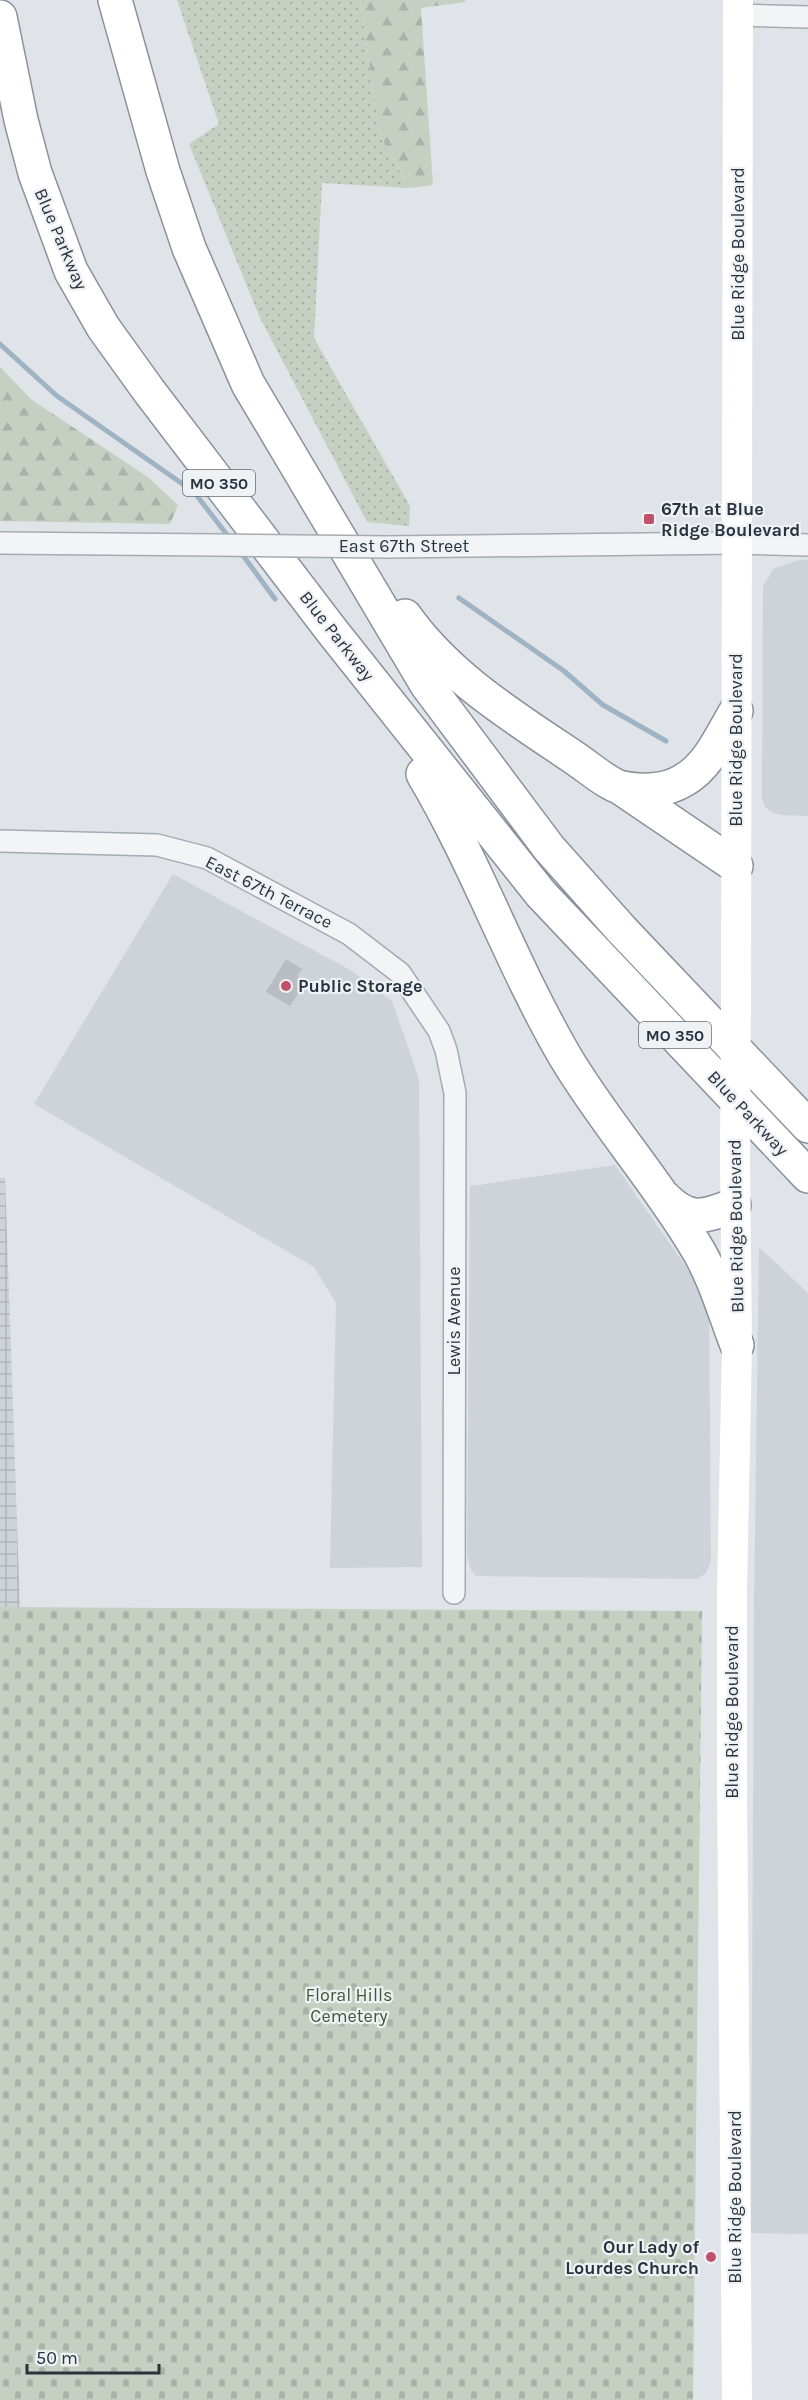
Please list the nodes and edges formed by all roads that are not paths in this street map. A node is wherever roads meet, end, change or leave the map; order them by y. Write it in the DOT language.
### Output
graph roads {
  1 [pos="115,0"];
  2 [pos="738,8"];
  3 [pos="0,17"];
  4 [pos="808,17"];
  5 [pos="217,317"];
  6 [pos="0,543"];
  7 [pos="737,543"];
  8 [pos="808,545"];
  9 [pos="332,630"];
  10 [pos="736,711"];
  11 [pos="620,788"];
  12 [pos="0,842"];
  13 [pos="736,866"];
  14 [pos="446,1050"];
  15 [pos="808,1126"];
  16 [pos="808,1176"];
  17 [pos="657,1189"];
  18 [pos="734,1204"];
  19 [pos="737,1345"];
  20 [pos="454,1593"];
  21 [pos="737,2400"];
  1 -- 5 [label="highway, Blue Parkway / MO 350"];
  2 -- 4 [label="street"];
  2 -- 7 [label="main road, Blue Ridge Boulevard"];
  3 -- 9 [label="highway, Blue Parkway / MO 350"];
  5 -- 11 [label="highway"];
  5 -- 15 [label="highway, Blue Parkway / MO 350"];
  6 -- 7 [label="street, East 67th Street, bridge"];
  7 -- 8 [label="street, East 67th Street"];
  7 -- 10 [label="main road, Blue Ridge Boulevard"];
  9 -- 16 [label="highway, Blue Parkway / MO 350"];
  9 -- 17 [label="highway"];
  10 -- 11 [label="highway"];
  10 -- 13 [label="main road, Blue Ridge Boulevard"];
  11 -- 13 [label="highway"];
  12 -- 14 [label="street, East 67th Terrace"];
  13 -- 18 [label="main road, Blue Ridge Boulevard, bridge"];
  14 -- 20 [label="street, Lewis Avenue"];
  17 -- 18 [label="highway"];
  17 -- 19 [label="highway"];
  18 -- 19 [label="main road, Blue Ridge Boulevard"];
  19 -- 21 [label="main road, Blue Ridge Boulevard"];
}
